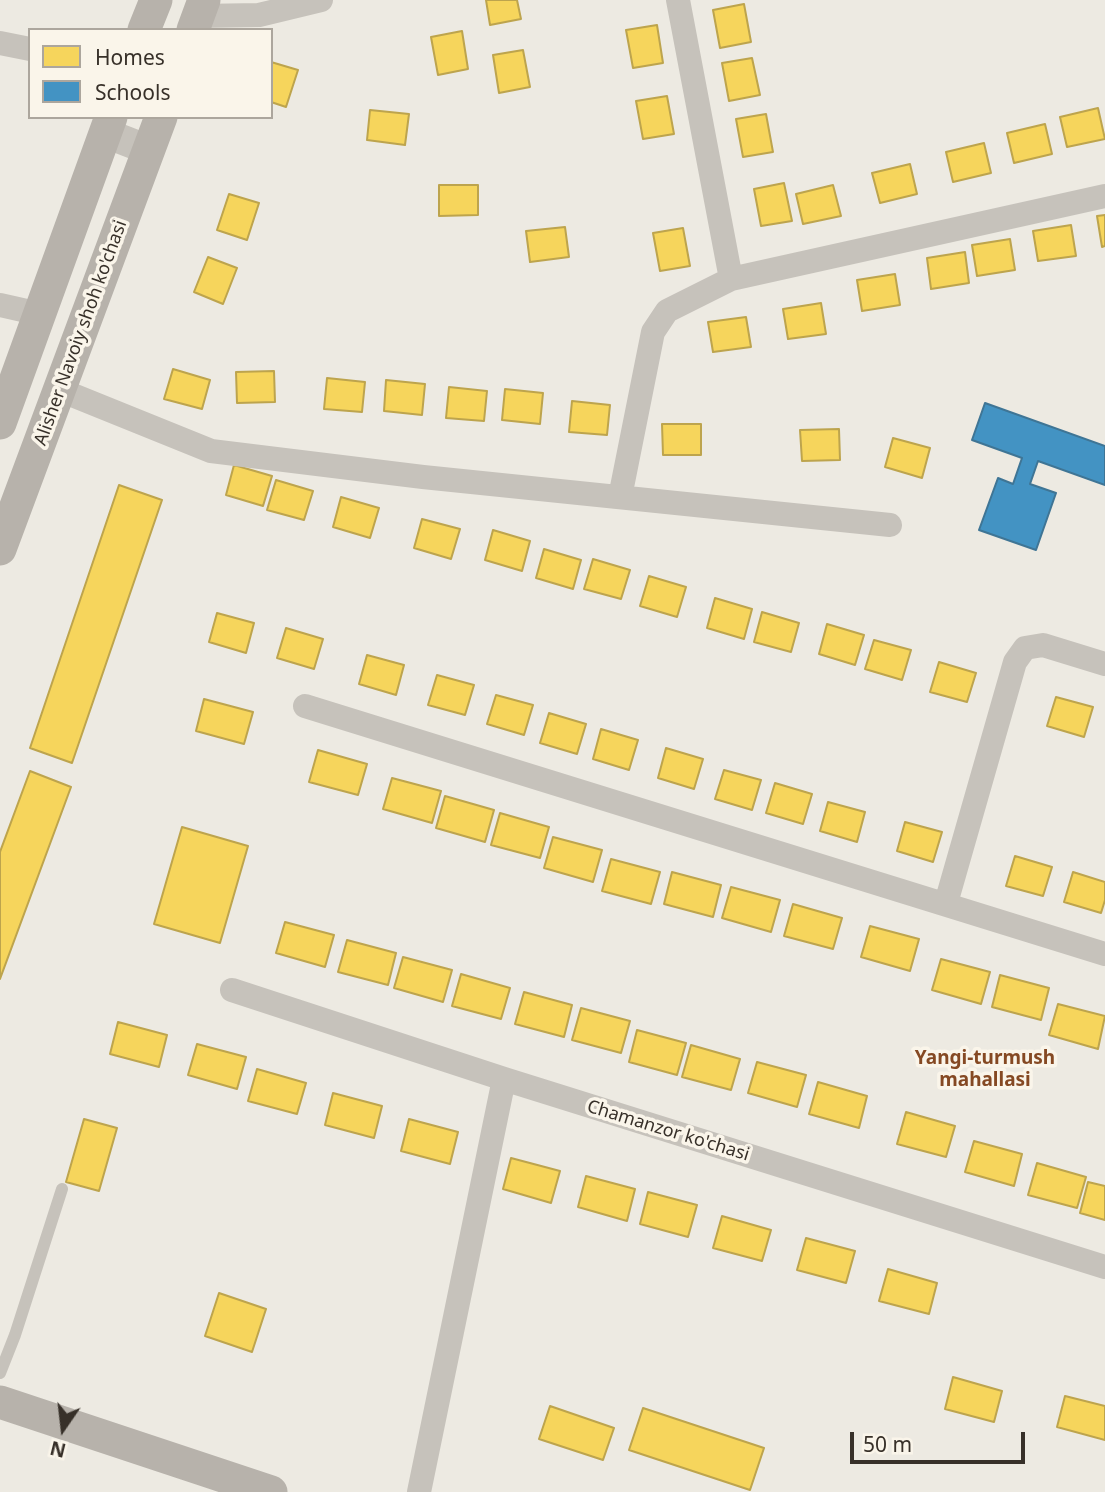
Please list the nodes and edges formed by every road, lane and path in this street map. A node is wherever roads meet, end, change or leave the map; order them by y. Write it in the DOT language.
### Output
graph roads {
  1 [pos="156,0"];
  2 [pos="321,0"];
  3 [pos="678,0"];
  4 [pos="199,15"];
  5 [pos="145,28"];
  6 [pos="0,43"];
  7 [pos="28,50"];
  8 [pos="160,119"];
  9 [pos="108,125"];
  10 [pos="149,150"];
  11 [pos="1105,196"];
  12 [pos="732,279"];
  13 [pos="0,305"];
  14 [pos="40,314"];
  15 [pos="60,390"];
  16 [pos="0,422"];
  17 [pos="620,497"];
  18 [pos="890,525"];
  19 [pos="0,549"];
  20 [pos="1105,664"];
  21 [pos="305,706"];
  22 [pos="946,903"];
  23 [pos="1105,954"];
  24 [pos="232,990"];
  25 [pos="504,1079"];
  26 [pos="62,1189"];
  27 [pos="1105,1267"];
  28 [pos="0,1373"];
  29 [pos="0,1402"];
  30 [pos="271,1492"];
  31 [pos="419,1492"];
  1 -- 5 [label="main road"];
  2 -- 4 [label="street"];
  3 -- 12 [label="street"];
  6 -- 7 [label="street"];
  8 -- 10 [label="main road, Alisher Navoiy shoh ko'chasi"];
  9 -- 10 [label="street"];
  9 -- 14 [label="main road"];
  10 -- 15 [label="main road, Alisher Navoiy shoh ko'chasi"];
  11 -- 12 [label="street"];
  12 -- 17 [label="street"];
  13 -- 14 [label="street"];
  14 -- 16 [label="main road"];
  15 -- 17 [label="street"];
  15 -- 19 [label="main road, Alisher Navoiy shoh ko'chasi"];
  17 -- 18 [label="street"];
  20 -- 22 [label="street"];
  21 -- 22 [label="street"];
  22 -- 23 [label="street"];
  24 -- 25 [label="street, Chamanzor ko'chasi"];
  25 -- 27 [label="street, Chamanzor ko'chasi"];
  25 -- 31 [label="street"];
  26 -- 28 [label="lane"];
  29 -- 30 [label="main road"];
}
